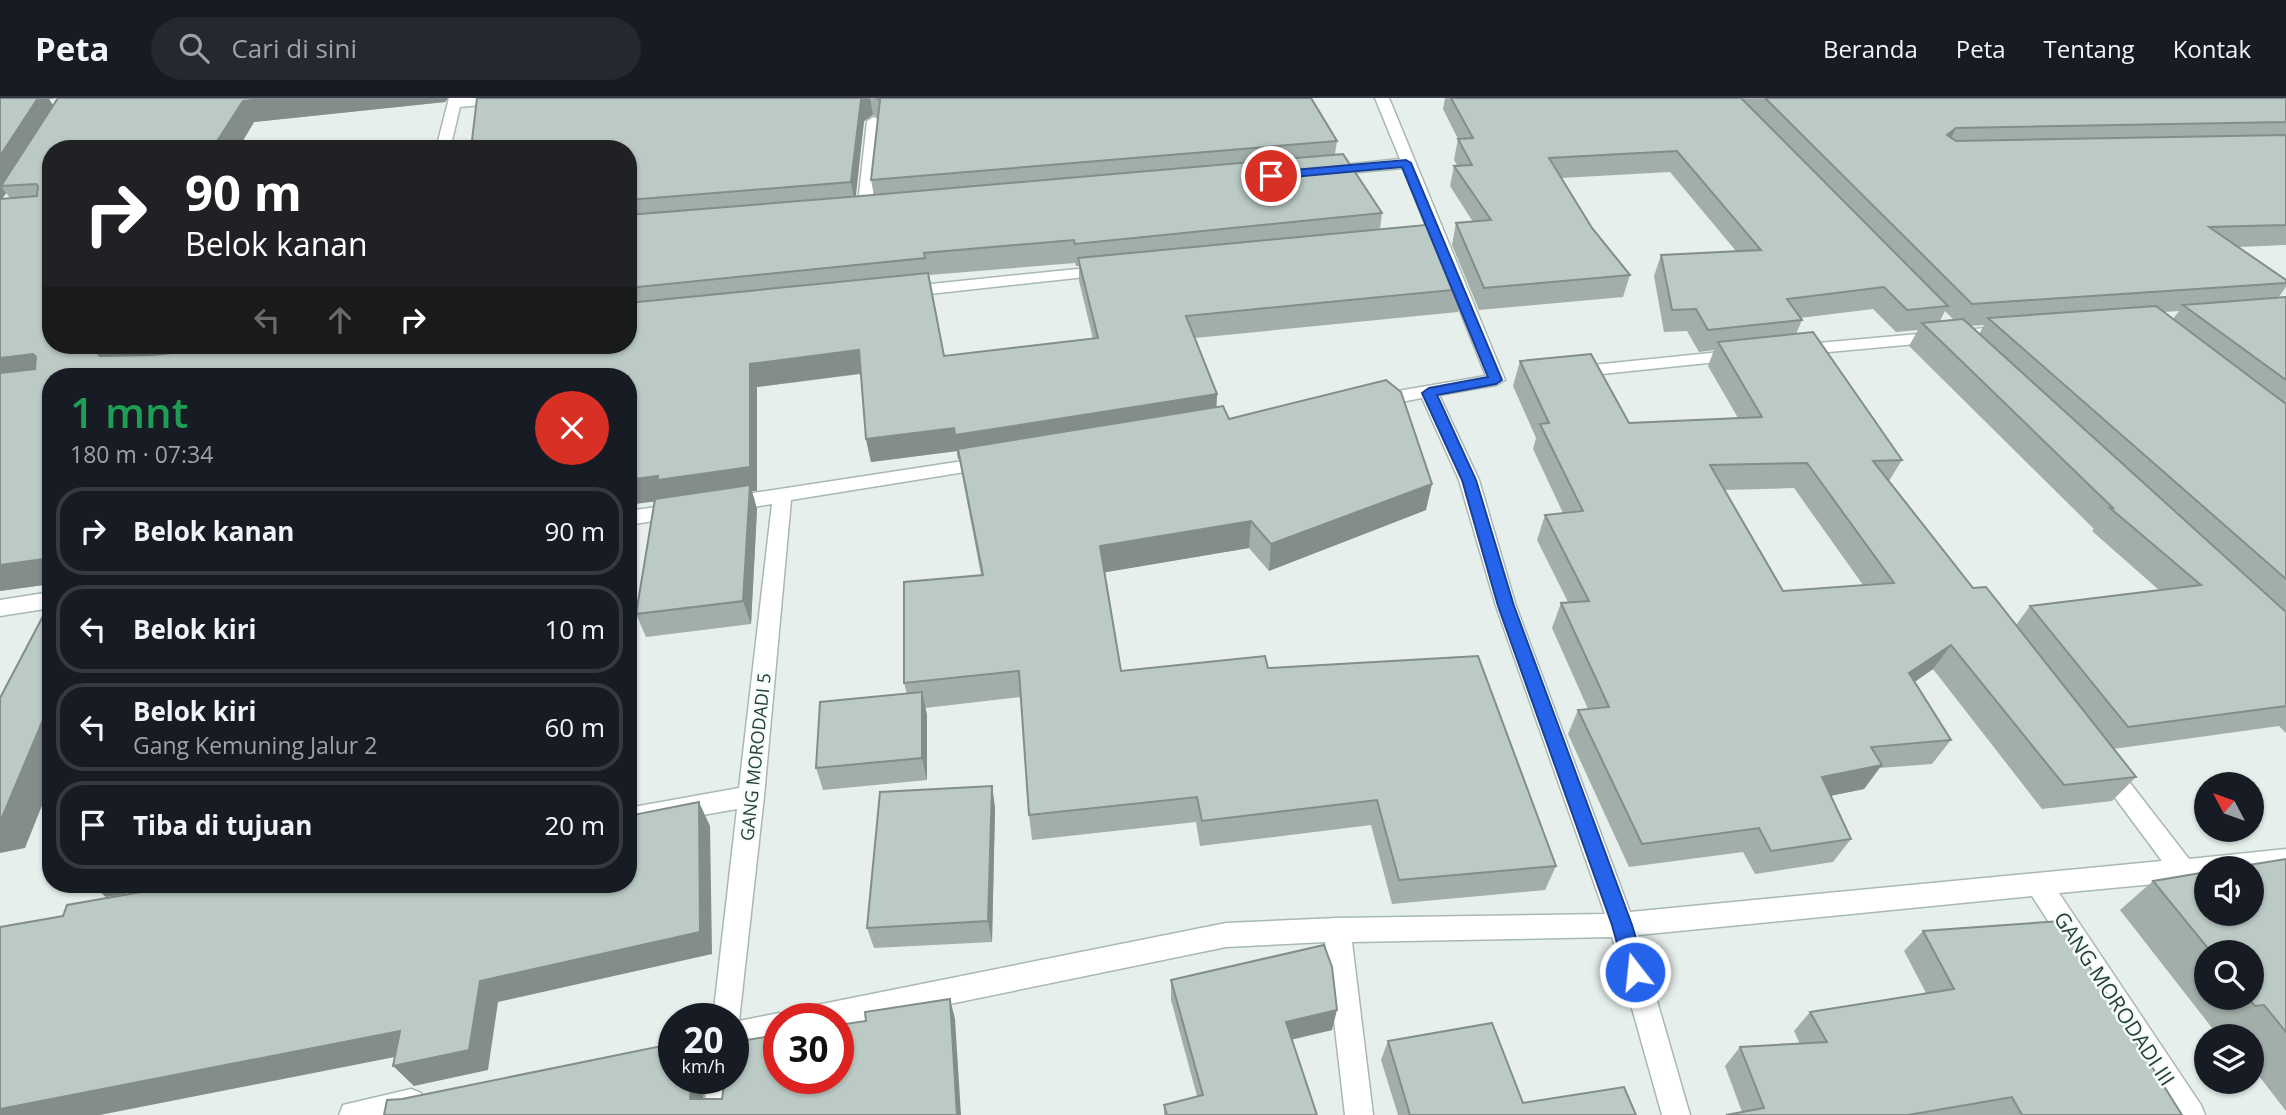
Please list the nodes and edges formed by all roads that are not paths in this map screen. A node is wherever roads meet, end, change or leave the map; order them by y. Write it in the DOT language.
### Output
graph roads {
  1 [pos="514,98"];
  2 [pos="1382,98"];
  3 [pos="455,101"];
  4 [pos="874,121"];
  5 [pos="445,140"];
  6 [pos="1406,163"];
  7 [pos="1309,172"];
  8 [pos="864,212"];
  9 [pos="1123,269"];
  10 [pos="889,293"];
  11 [pos="1950,329"];
  12 [pos="2023,330"];
  13 [pos="1975,352"];
  14 [pos="1551,374"];
  15 [pos="1429,393"];
  16 [pos="1360,404"];
  17 [pos="1002,461"];
  18 [pos="782,496"];
  19 [pos="637,517"];
  20 [pos="42,601"];
  21 [pos="0,608"];
  22 [pos="2090,750"];
  23 [pos="752,796"];
  24 [pos="637,816"];
  25 [pos="2286,860"];
  26 [pos="2183,870"];
  27 [pos="2038,883"];
  28 [pos="1622,925"];
  29 [pos="1337,930"];
  30 [pos="729,1003"];
  31 [pos="854,1010"];
  32 [pos="720,1094"];
  33 [pos="433,1098"];
  34 [pos="353,1115"];
  35 [pos="718,1115"];
  36 [pos="1359,1115"];
  37 [pos="1676,1115"];
  38 [pos="2191,1115"];
  1 -- 3 [label="street"];
  2 -- 6 [label="street"];
  3 -- 5 [label="street"];
  4 -- 8 [label="street"];
  6 -- 7 [label="street"];
  6 -- 15 [label="street"];
  9 -- 10 [label="street"];
  11 -- 12 [label="street"];
  11 -- 13 [label="street"];
  11 -- 14 [label="street"];
  15 -- 16 [label="street"];
  15 -- 28 [label="street"];
  17 -- 18 [label="street"];
  18 -- 19 [label="street"];
  18 -- 23 [label="street, GANG MORODADI 5"];
  20 -- 21 [label="street"];
  22 -- 26 [label="street"];
  23 -- 24 [label="street"];
  23 -- 30 [label="street, GANG MORODADI 5"];
  25 -- 26 [label="street"];
  26 -- 27 [label="street"];
  27 -- 28 [label="street"];
  27 -- 38 [label="street, GANG MORODADI III"];
  28 -- 29 [label="street"];
  28 -- 37 [label="street"];
  29 -- 31 [label="street"];
  29 -- 36 [label="street"];
  32 -- 35 [label="street"];
  33 -- 34 [label="street"];
}
